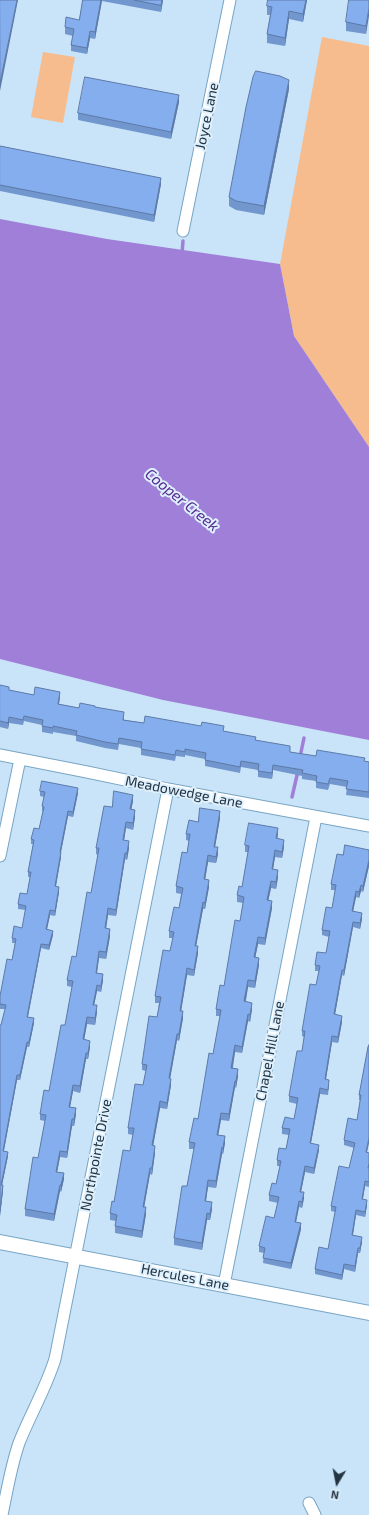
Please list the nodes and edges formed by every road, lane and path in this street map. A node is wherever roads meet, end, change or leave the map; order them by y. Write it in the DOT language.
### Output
graph roads {
  1 [pos="230,0"];
  2 [pos="183,231"];
  3 [pos="0,755"];
  4 [pos="20,759"];
  5 [pos="168,789"];
  6 [pos="316,817"];
  7 [pos="369,826"];
  8 [pos="0,856"];
  9 [pos="0,1242"];
  10 [pos="76,1256"];
  11 [pos="224,1285"];
  12 [pos="369,1313"];
  13 [pos="309,1503"];
  14 [pos="2,1515"];
  15 [pos="315,1515"];
  1 -- 2 [label="street, Joyce Lane"];
  3 -- 4 [label="street, Meadowedge Lane"];
  4 -- 5 [label="street, Meadowedge Lane"];
  4 -- 8 [label="street"];
  5 -- 6 [label="street, Meadowedge Lane"];
  5 -- 10 [label="street, Northpointe Drive"];
  6 -- 7 [label="street, Meadowedge Lane"];
  6 -- 11 [label="street, Chapel Hill Lane"];
  9 -- 10 [label="street, Hercules Lane"];
  10 -- 11 [label="street, Hercules Lane"];
  10 -- 14 [label="street, Northpointe Drive"];
  11 -- 12 [label="street, Hercules Lane"];
  13 -- 15 [label="street"];
}
